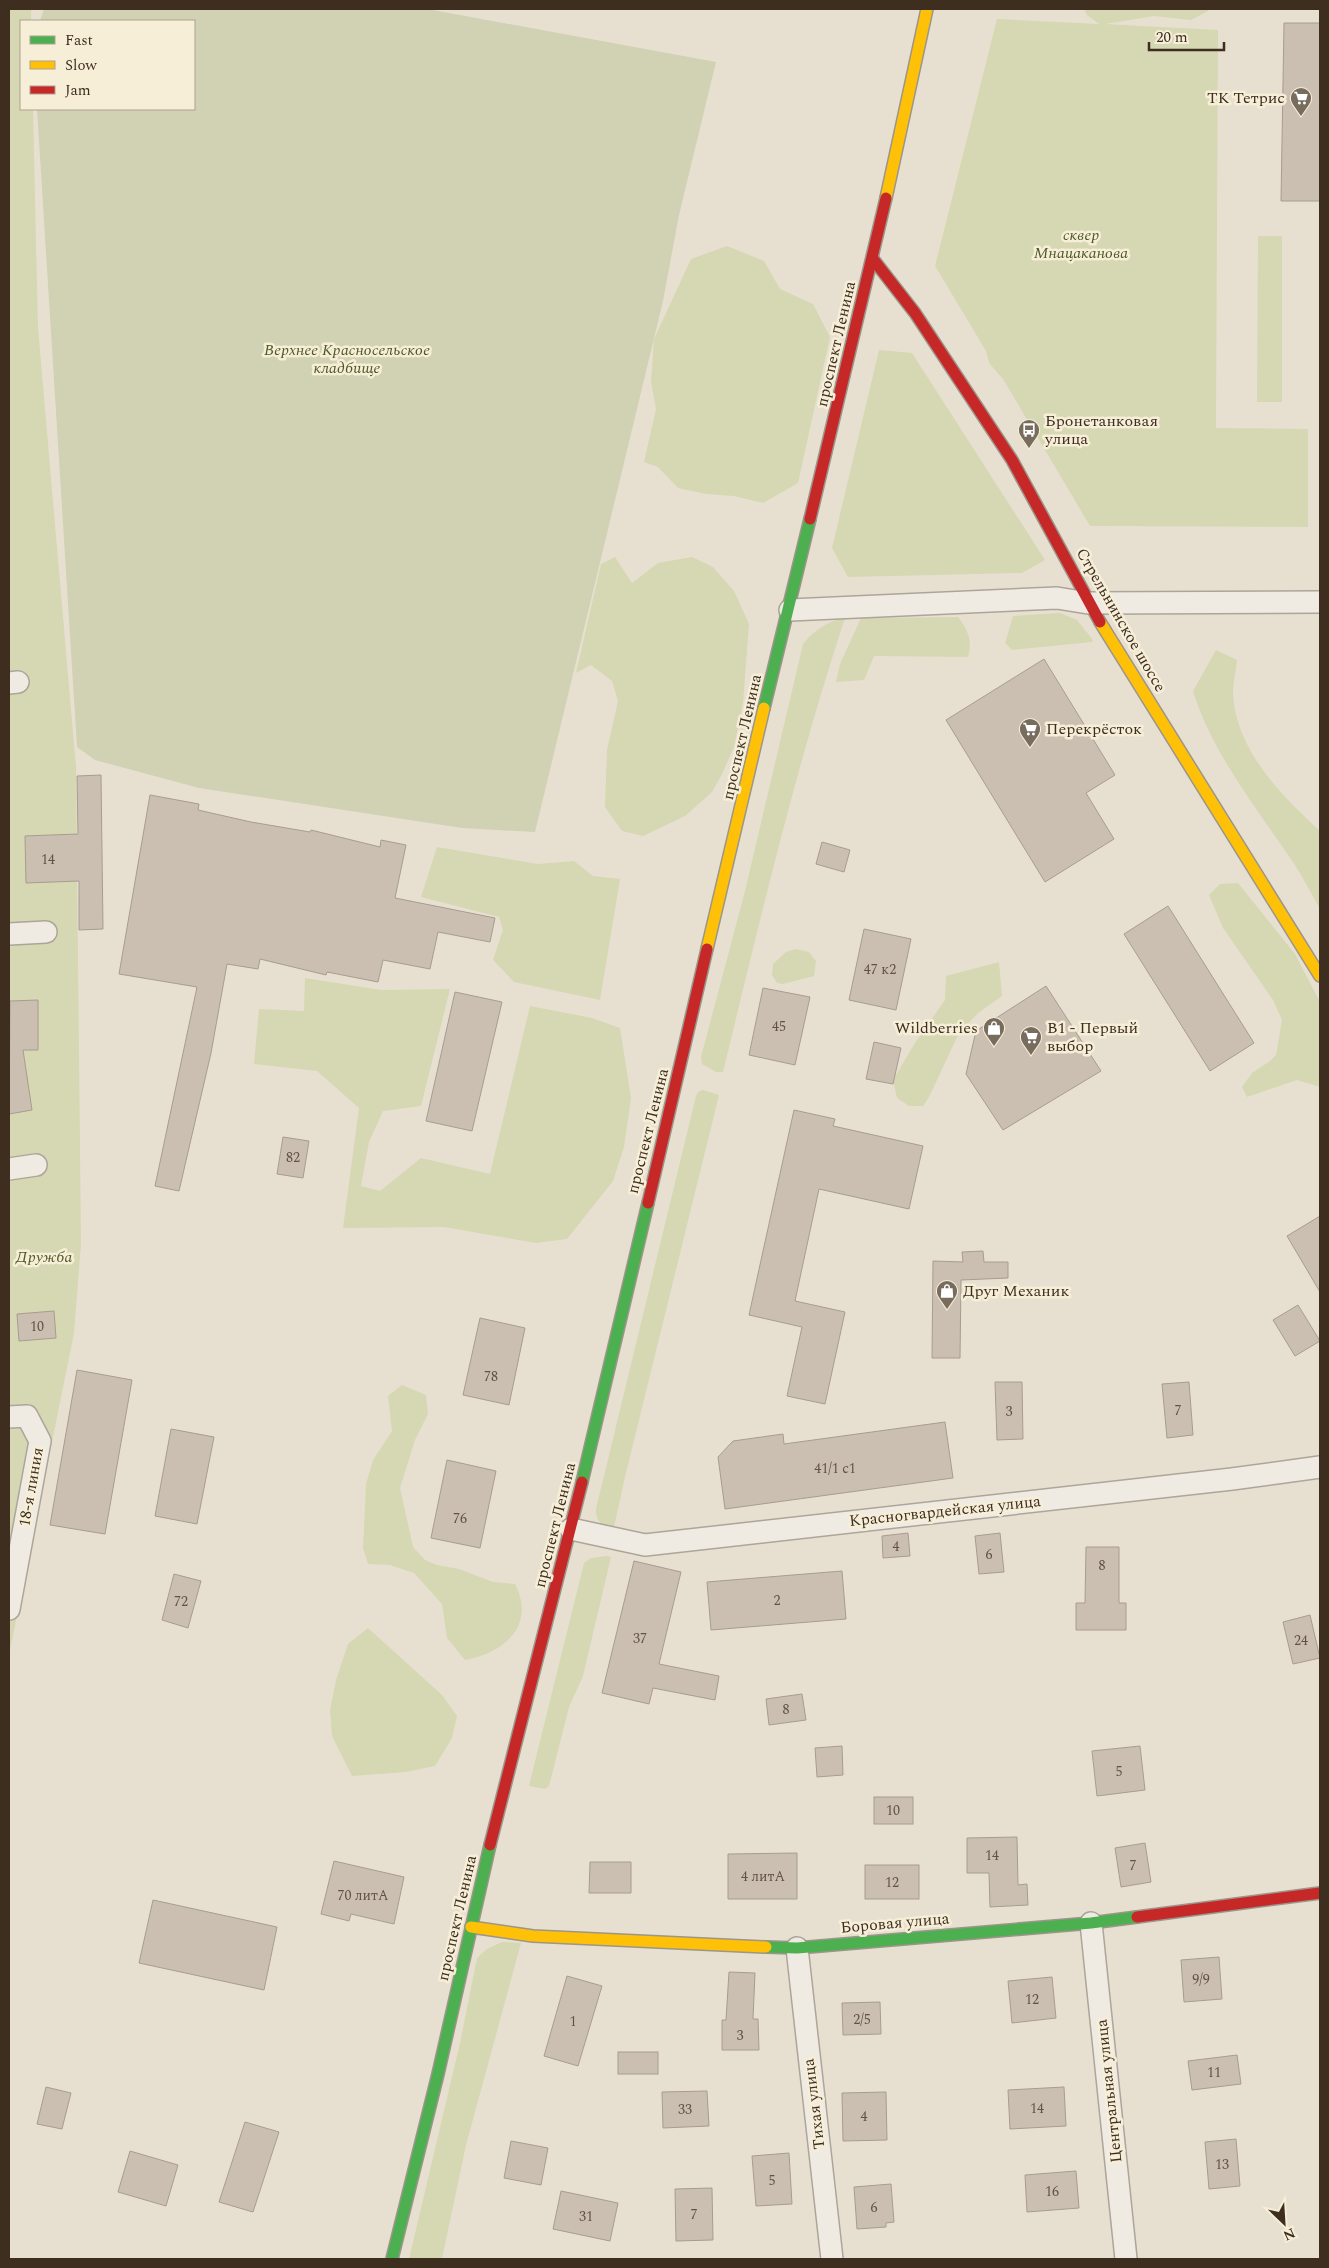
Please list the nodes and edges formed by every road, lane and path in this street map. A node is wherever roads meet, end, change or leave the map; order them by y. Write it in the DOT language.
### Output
graph roads {
  1 [pos="927,9"];
  2 [pos="873,259"];
  3 [pos="1320,602"];
  4 [pos="1088,603"];
  5 [pos="790,610"];
  6 [pos="46,932"];
  7 [pos="9,934"];
  8 [pos="1320,976"];
  9 [pos="36,1165"];
  10 [pos="9,1168"];
  11 [pos="9,1417"];
  12 [pos="1320,1466"];
  13 [pos="571,1529"];
  14 [pos="9,1609"];
  15 [pos="1320,1893"];
  16 [pos="1091,1923"];
  17 [pos="471,1927"];
  18 [pos="797,1948"];
  19 [pos="392,2259"];
  20 [pos="832,2259"];
  21 [pos="1126,2259"];
  1 -- 2 [label="main road, проспект Ленина"];
  2 -- 4 [label="main road, Стрельнинское шоссе"];
  2 -- 5 [label="main road, проспект Ленина"];
  3 -- 4 [label="street"];
  4 -- 5 [label="street"];
  4 -- 8 [label="main road, Стрельнинское шоссе"];
  5 -- 13 [label="main road, проспект Ленина"];
  6 -- 7 [label="street"];
  9 -- 10 [label="street"];
  11 -- 14 [label="street, 18-я линия"];
  12 -- 13 [label="street, Красногвардейская улица"];
  13 -- 17 [label="main road, проспект Ленина"];
  15 -- 16 [label="main road, Боровая улица"];
  16 -- 18 [label="main road, Боровая улица"];
  16 -- 21 [label="street, Центральная улица"];
  17 -- 18 [label="main road, Боровая улица"];
  17 -- 19 [label="main road, проспект Ленина"];
  18 -- 20 [label="street, Тихая улица"];
}
